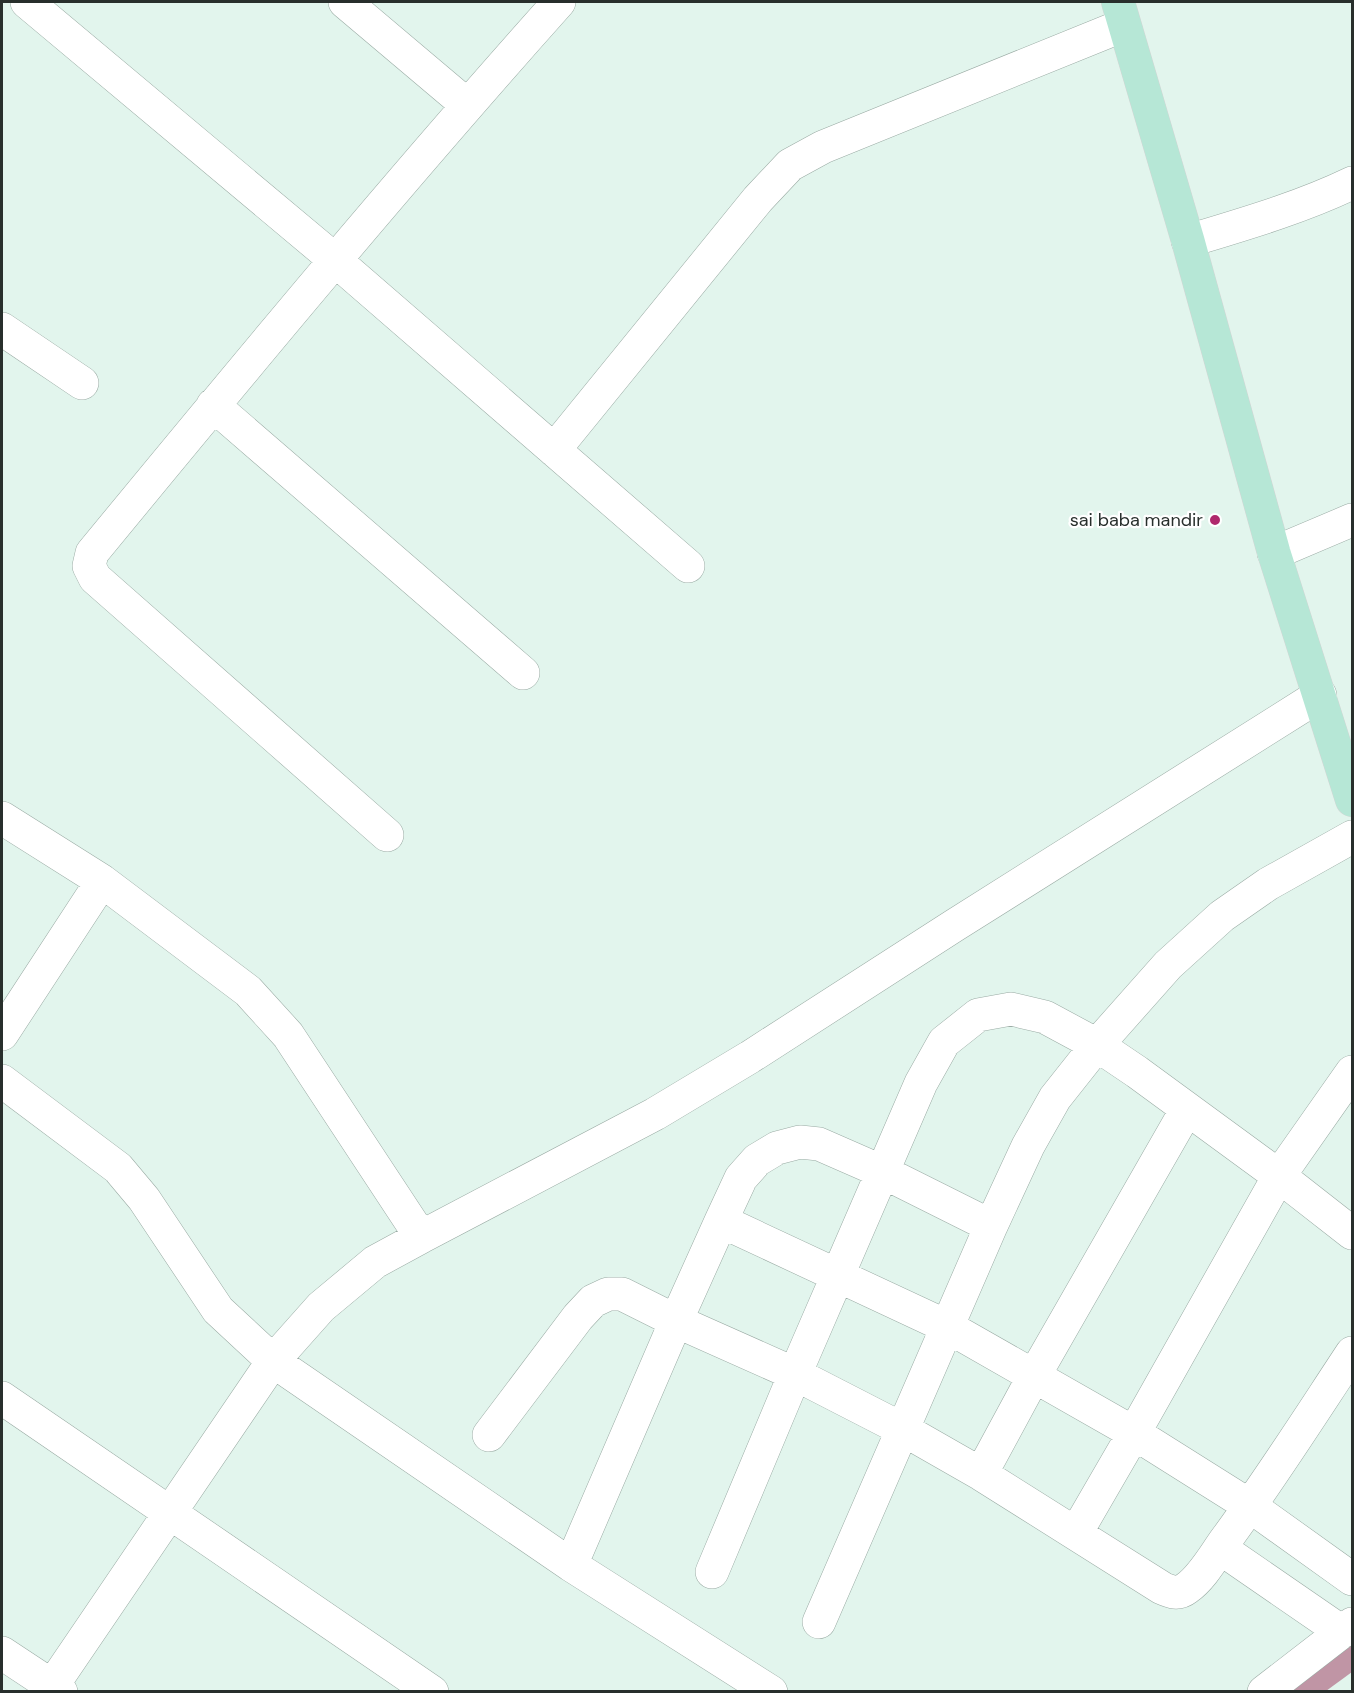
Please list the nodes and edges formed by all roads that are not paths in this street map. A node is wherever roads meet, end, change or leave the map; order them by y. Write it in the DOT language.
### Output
graph roads {
  1 [pos="27,2"];
  2 [pos="345,2"];
  3 [pos="559,2"];
  4 [pos="1121,13"];
  5 [pos="467,105"];
  6 [pos="1353,183"];
  7 [pos="1188,241"];
  8 [pos="334,260"];
  9 [pos="2,329"];
  10 [pos="82,383"];
  11 [pos="213,405"];
  12 [pos="554,450"];
  13 [pos="1353,520"];
  14 [pos="1274,553"];
  15 [pos="688,566"];
  16 [pos="523,673"];
  17 [pos="1320,695"];
  18 [pos="1353,800"];
  19 [pos="2,818"];
  20 [pos="387,835"];
  21 [pos="1353,837"];
  22 [pos="102,881"];
  23 [pos="2,1034"];
  24 [pos="1097,1045"];
  25 [pos="1353,1072"];
  26 [pos="2,1081"];
  27 [pos="1187,1108"];
  28 [pos="883,1172"];
  29 [pos="1279,1176"];
  30 [pos="721,1221"];
  31 [pos="991,1226"];
  32 [pos="1353,1233"];
  33 [pos="421,1237"];
  34 [pos="838,1275"];
  35 [pos="676,1321"];
  36 [pos="948,1327"];
  37 [pos="1353,1353"];
  38 [pos="273,1361"];
  39 [pos="795,1374"];
  40 [pos="1034,1376"];
  41 [pos="2,1398"];
  42 [pos="904,1430"];
  43 [pos="1134,1433"];
  44 [pos="489,1435"];
  45 [pos="981,1474"];
  46 [pos="1250,1506"];
  47 [pos="169,1512"];
  48 [pos="1076,1533"];
  49 [pos="1220,1548"];
  50 [pos="571,1565"];
  51 [pos="712,1572"];
  52 [pos="1353,1579"];
  53 [pos="819,1622"];
  54 [pos="1347,1628"];
  55 [pos="2,1653"];
  56 [pos="54,1690"];
  57 [pos="432,1692"];
  58 [pos="771,1692"];
  59 [pos="1264,1692"];
  1 -- 8 [label="street"];
  2 -- 5 [label="street"];
  3 -- 5 [label="street"];
  4 -- 7 [label="main road"];
  4 -- 12 [label="street"];
  5 -- 8 [label="street"];
  6 -- 7 [label="street"];
  7 -- 14 [label="main road"];
  8 -- 11 [label="street"];
  8 -- 12 [label="street"];
  9 -- 10 [label="street"];
  11 -- 16 [label="street"];
  11 -- 20 [label="street"];
  12 -- 15 [label="street"];
  13 -- 14 [label="street"];
  14 -- 17 [label="main road"];
  17 -- 18 [label="main road"];
  17 -- 33 [label="street"];
  19 -- 22 [label="street"];
  21 -- 24 [label="street"];
  22 -- 23 [label="street"];
  22 -- 33 [label="street"];
  24 -- 27 [label="street"];
  24 -- 28 [label="street"];
  24 -- 31 [label="street"];
  25 -- 29 [label="street"];
  26 -- 38 [label="street"];
  27 -- 29 [label="street"];
  27 -- 40 [label="street"];
  28 -- 30 [label="street"];
  28 -- 31 [label="street"];
  28 -- 34 [label="street"];
  29 -- 32 [label="street"];
  29 -- 43 [label="street"];
  30 -- 34 [label="street"];
  30 -- 35 [label="street"];
  31 -- 36 [label="street"];
  33 -- 38 [label="street"];
  34 -- 36 [label="street"];
  34 -- 39 [label="street"];
  35 -- 39 [label="street"];
  35 -- 44 [label="street"];
  35 -- 50 [label="street"];
  36 -- 40 [label="street"];
  36 -- 42 [label="street"];
  37 -- 46 [label="street"];
  38 -- 47 [label="street"];
  38 -- 50 [label="street"];
  39 -- 42 [label="street"];
  39 -- 51 [label="street"];
  40 -- 43 [label="street"];
  40 -- 45 [label="street"];
  41 -- 47 [label="street"];
  42 -- 45 [label="street"];
  42 -- 53 [label="street"];
  43 -- 46 [label="street"];
  43 -- 48 [label="street"];
  45 -- 48 [label="street"];
  46 -- 49 [label="street"];
  46 -- 52 [label="street"];
  47 -- 56 [label="street"];
  47 -- 57 [label="street"];
  48 -- 49 [label="street"];
  49 -- 54 [label="street"];
  50 -- 58 [label="street"];
  54 -- 59 [label="street"];
  55 -- 56 [label="street"];
}
